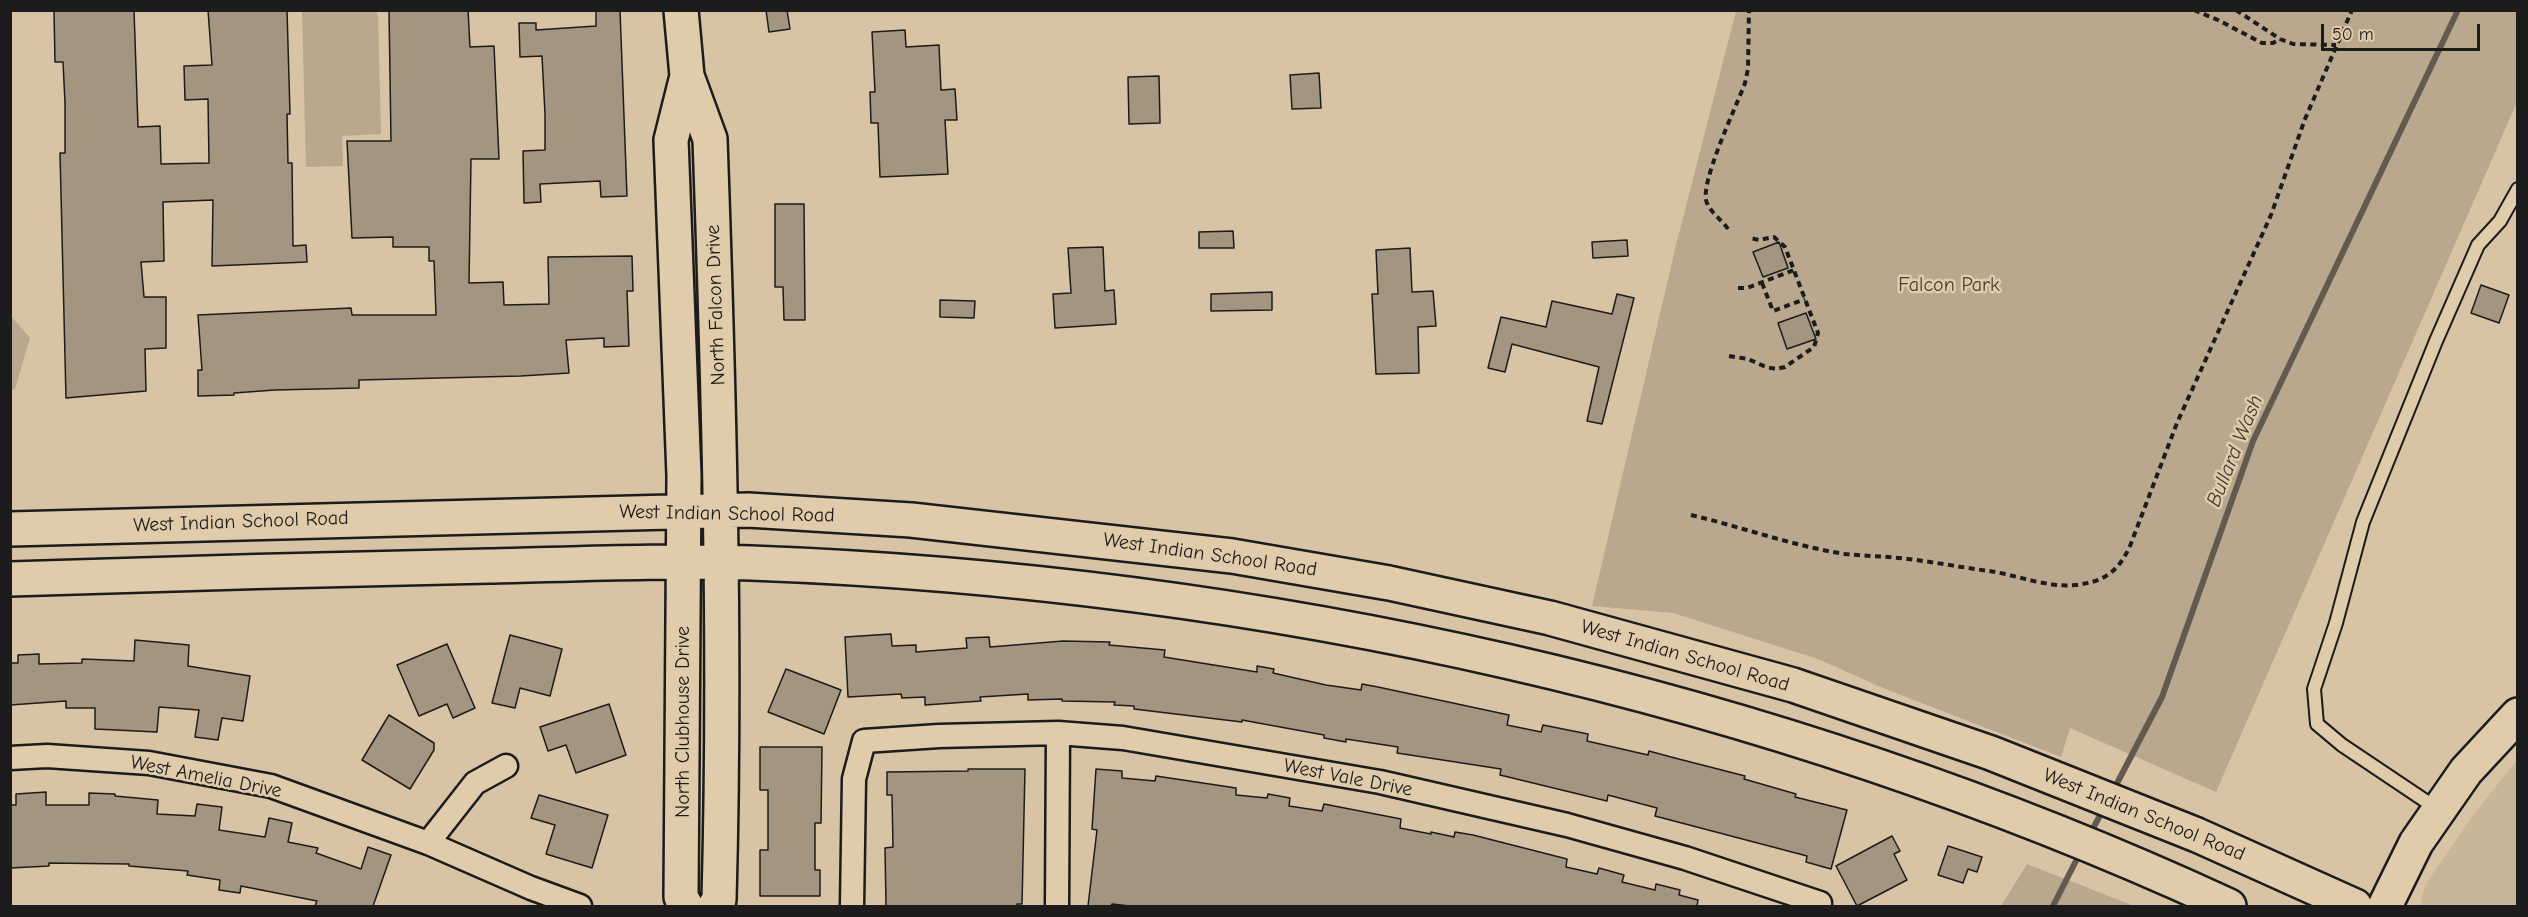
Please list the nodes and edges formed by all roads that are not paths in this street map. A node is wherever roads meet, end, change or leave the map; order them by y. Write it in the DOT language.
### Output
graph roads {
  1 [pos="681,10"];
  2 [pos="687,76"];
  3 [pos="2517,189"];
  4 [pos="10,529"];
  5 [pos="683,536"];
  6 [pos="721,537"];
  7 [pos="10,579"];
  8 [pos="2517,715"];
  9 [pos="1058,733"];
  10 [pos="683,741"];
  11 [pos="722,742"];
  12 [pos="10,758"];
  13 [pos="506,766"];
  14 [pos="2439,810"];
  15 [pos="428,843"];
  16 [pos="529,897"];
  17 [pos="1819,905"];
  18 [pos="580,906"];
  19 [pos="686,906"];
  20 [pos="715,906"];
  21 [pos="852,906"];
  22 [pos="1057,906"];
  23 [pos="2229,906"];
  24 [pos="2355,906"];
  25 [pos="2385,906"];
  1 -- 2 [label="main road, North Falcon Drive"];
  2 -- 5 [label="main road, North Falcon Drive"];
  2 -- 6 [label="main road, North Falcon Drive"];
  3 -- 14 [label="lane"];
  4 -- 5 [label="main road, West Indian School Road"];
  5 -- 6 [label="main road, West Indian School Road"];
  5 -- 6 [label="main road, West Indian School Road"];
  5 -- 7 [label="main road, West Indian School Road"];
  5 -- 10 [label="main road, North Clubhouse Drive"];
  6 -- 11 [label="main road, North Clubhouse Drive"];
  6 -- 23 [label="main road, West Indian School Road"];
  6 -- 24 [label="main road, West Indian School Road"];
  8 -- 14 [label="main road"];
  9 -- 17 [label="street, West Vale Drive"];
  9 -- 21 [label="street, West Vale Drive"];
  9 -- 22 [label="street"];
  10 -- 11 [label="main road"];
  10 -- 19 [label="main road, North Clubhouse Drive"];
  11 -- 20 [label="main road, North Clubhouse Drive"];
  12 -- 15 [label="street, West Amelia Drive"];
  13 -- 15 [label="street"];
  14 -- 25 [label="main road"];
  15 -- 16 [label="street, West Amelia Drive"];
  16 -- 18 [label="street, West Amelia Drive"];
}
